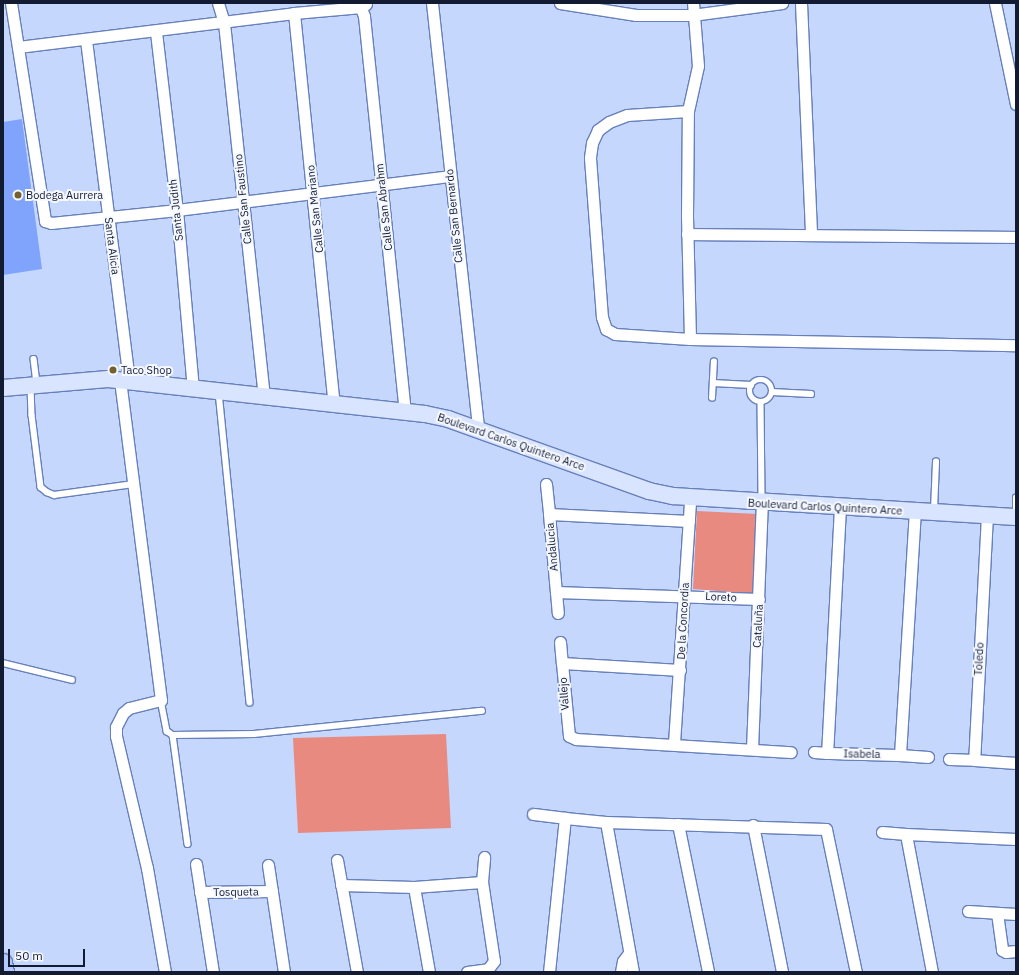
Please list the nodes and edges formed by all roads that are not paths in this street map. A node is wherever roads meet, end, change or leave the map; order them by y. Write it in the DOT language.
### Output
graph roads {
  1 [pos="11,3"];
  2 [pos="218,3"];
  3 [pos="432,3"];
  4 [pos="560,3"];
  5 [pos="693,3"];
  6 [pos="782,3"];
  7 [pos="800,3"];
  8 [pos="995,3"];
  9 [pos="363,4"];
  10 [pos="294,13"];
  11 [pos="692,15"];
  12 [pos="224,23"];
  13 [pos="156,32"];
  14 [pos="86,40"];
  15 [pos="18,47"];
  16 [pos="1016,104"];
  17 [pos="688,111"];
  18 [pos="449,176"];
  19 [pos="382,184"];
  20 [pos="314,193"];
  21 [pos="244,202"];
  22 [pos="177,210"];
  23 [pos="109,217"];
  24 [pos="687,234"];
  25 [pos="811,234"];
  26 [pos="1016,237"];
  27 [pos="690,339"];
  28 [pos="1016,345"];
  29 [pos="34,358"];
  30 [pos="714,362"];
  31 [pos="124,380"];
  32 [pos="713,383"];
  33 [pos="34,384"];
  34 [pos="751,385"];
  35 [pos="3,388"];
  36 [pos="193,388"];
  37 [pos="219,390"];
  38 [pos="772,392"];
  39 [pos="811,394"];
  40 [pos="264,396"];
  41 [pos="712,398"];
  42 [pos="762,402"];
  43 [pos="334,405"];
  44 [pos="405,413"];
  45 [pos="478,429"];
  46 [pos="936,462"];
  47 [pos="133,484"];
  48 [pos="546,484"];
  49 [pos="690,498"];
  50 [pos="1016,498"];
  51 [pos="762,503"];
  52 [pos="840,507"];
  53 [pos="915,512"];
  54 [pos="934,513"];
  55 [pos="549,514"];
  56 [pos="987,515"];
  57 [pos="1016,517"];
  58 [pos="689,520"];
  59 [pos="556,592"];
  60 [pos="684,595"];
  61 [pos="759,599"];
  62 [pos="558,613"];
  63 [pos="560,642"];
  64 [pos="3,663"];
  65 [pos="562,663"];
  66 [pos="680,670"];
  67 [pos="72,680"];
  68 [pos="162,700"];
  69 [pos="250,702"];
  70 [pos="482,711"];
  71 [pos="173,735"];
  72 [pos="674,743"];
  73 [pos="752,749"];
  74 [pos="791,752"];
  75 [pos="814,752"];
  76 [pos="827,753"];
  77 [pos="900,754"];
  78 [pos="928,757"];
  79 [pos="949,759"];
  80 [pos="974,760"];
  81 [pos="1016,763"];
  82 [pos="533,814"];
  83 [pos="565,818"];
  84 [pos="606,822"];
  85 [pos="678,824"];
  86 [pos="753,825"];
  87 [pos="882,832"];
  88 [pos="906,834"];
  89 [pos="1016,838"];
  90 [pos="188,844"];
  91 [pos="484,857"];
  92 [pos="337,860"];
  93 [pos="196,864"];
  94 [pos="268,865"];
  95 [pos="482,882"];
  96 [pos="341,885"];
  97 [pos="414,887"];
  98 [pos="272,891"];
  99 [pos="200,892"];
  100 [pos="968,911"];
  101 [pos="997,913"];
  102 [pos="1016,914"];
  103 [pos="1016,951"];
  104 [pos="629,953"];
  105 [pos="3,962"];
  106 [pos="5,972"];
  107 [pos="165,972"];
  108 [pos="213,972"];
  109 [pos="284,972"];
  110 [pos="357,972"];
  111 [pos="429,972"];
  112 [pos="467,972"];
  113 [pos="549,972"];
  114 [pos="621,972"];
  115 [pos="633,972"];
  116 [pos="708,972"];
  117 [pos="782,972"];
  118 [pos="856,972"];
  119 [pos="932,972"];
  1 -- 15 [label="street"];
  2 -- 12 [label="street, Calle San Faustino"];
  3 -- 18 [label="street, Calle San Bernardo"];
  4 -- 11 [label="street"];
  5 -- 11 [label="street"];
  6 -- 11 [label="street"];
  7 -- 25 [label="street"];
  8 -- 16 [label="street"];
  9 -- 10 [label="street"];
  9 -- 19 [label="street, Calle San Abrahm"];
  10 -- 12 [label="street"];
  10 -- 20 [label="street, Calle San Mariano"];
  11 -- 17 [label="street"];
  12 -- 13 [label="street"];
  12 -- 21 [label="street, Calle San Faustino"];
  13 -- 14 [label="street"];
  13 -- 22 [label="street, Santa Judith"];
  14 -- 15 [label="street"];
  14 -- 23 [label="street, Santa Alicia"];
  15 -- 23 [label="street"];
  17 -- 24 [label="street"];
  17 -- 27 [label="street"];
  18 -- 19 [label="street"];
  18 -- 45 [label="street, Calle San Bernardo"];
  19 -- 20 [label="street"];
  19 -- 44 [label="street, Calle San Abrahm"];
  20 -- 21 [label="street"];
  20 -- 43 [label="street, Calle San Mariano"];
  21 -- 22 [label="street"];
  21 -- 40 [label="street, Calle San Faustino"];
  22 -- 23 [label="street"];
  22 -- 36 [label="street, Santa Judith"];
  23 -- 31 [label="street, Santa Alicia"];
  24 -- 25 [label="street"];
  24 -- 27 [label="street"];
  25 -- 26 [label="street"];
  27 -- 28 [label="street"];
  29 -- 33 [label="lane"];
  30 -- 32 [label="lane"];
  31 -- 33 [label="street, Boulevard Carlos Quintero Arce"];
  31 -- 36 [label="street, Boulevard Carlos Quintero Arce"];
  31 -- 47 [label="street, Santa Alicia"];
  32 -- 34 [label="lane"];
  32 -- 41 [label="lane"];
  33 -- 35 [label="street, Boulevard Carlos Quintero Arce"];
  33 -- 47 [label="lane"];
  34 -- 38 [label="lane"];
  34 -- 42 [label="lane"];
  36 -- 37 [label="street, Boulevard Carlos Quintero Arce"];
  37 -- 40 [label="street, Boulevard Carlos Quintero Arce"];
  37 -- 69 [label="lane"];
  38 -- 39 [label="lane"];
  38 -- 42 [label="lane"];
  40 -- 43 [label="street, Boulevard Carlos Quintero Arce"];
  42 -- 51 [label="lane"];
  43 -- 44 [label="street, Boulevard Carlos Quintero Arce"];
  44 -- 45 [label="street, Boulevard Carlos Quintero Arce"];
  45 -- 49 [label="street, Boulevard Carlos Quintero Arce"];
  46 -- 54 [label="lane"];
  47 -- 68 [label="street, Santa Alicia"];
  48 -- 55 [label="street"];
  49 -- 51 [label="street, Boulevard Carlos Quintero Arce"];
  49 -- 58 [label="street, De la Concordia"];
  50 -- 57 [label="lane"];
  51 -- 52 [label="street, Boulevard Carlos Quintero Arce"];
  51 -- 61 [label="street, Cataluña"];
  52 -- 53 [label="street, Boulevard Carlos Quintero Arce"];
  52 -- 76 [label="street, Isabela"];
  53 -- 54 [label="street, Boulevard Carlos Quintero Arce"];
  53 -- 77 [label="street"];
  54 -- 56 [label="street, Boulevard Carlos Quintero Arce"];
  55 -- 58 [label="street, Andalucia"];
  55 -- 59 [label="street, Andalucia"];
  56 -- 57 [label="street, Boulevard Carlos Quintero Arce"];
  56 -- 80 [label="street, Toledo"];
  58 -- 60 [label="street, De la Concordia"];
  59 -- 60 [label="street"];
  59 -- 62 [label="street, Andalucia"];
  60 -- 61 [label="street, Loreto"];
  60 -- 66 [label="street, De la Concordia"];
  61 -- 73 [label="street, Cataluña"];
  63 -- 65 [label="street"];
  64 -- 67 [label="lane"];
  65 -- 66 [label="street, Vallejo"];
  65 -- 72 [label="street, Vallejo"];
  66 -- 72 [label="street, De la Concordia"];
  68 -- 71 [label="lane"];
  68 -- 107 [label="street"];
  70 -- 71 [label="lane"];
  71 -- 90 [label="lane"];
  72 -- 73 [label="street"];
  73 -- 74 [label="street"];
  75 -- 76 [label="street"];
  76 -- 77 [label="street, Isabela"];
  77 -- 78 [label="street, Isabela"];
  79 -- 80 [label="street"];
  80 -- 81 [label="street"];
  82 -- 83 [label="street"];
  83 -- 84 [label="street"];
  83 -- 113 [label="street"];
  84 -- 85 [label="street"];
  84 -- 104 [label="street"];
  85 -- 86 [label="street"];
  85 -- 116 [label="street"];
  86 -- 117 [label="street"];
  86 -- 118 [label="street"];
  87 -- 88 [label="street"];
  88 -- 89 [label="street"];
  88 -- 119 [label="street"];
  91 -- 95 [label="street"];
  92 -- 96 [label="street"];
  93 -- 99 [label="street"];
  94 -- 98 [label="street"];
  95 -- 97 [label="street"];
  95 -- 112 [label="street"];
  96 -- 97 [label="street"];
  96 -- 110 [label="street"];
  97 -- 111 [label="street"];
  98 -- 99 [label="street, Tosqueta"];
  98 -- 109 [label="street"];
  99 -- 108 [label="street"];
  100 -- 101 [label="street"];
  101 -- 102 [label="street"];
  101 -- 103 [label="street"];
  104 -- 114 [label="street"];
  104 -- 115 [label="street"];
  105 -- 106 [label="main road"];
}
